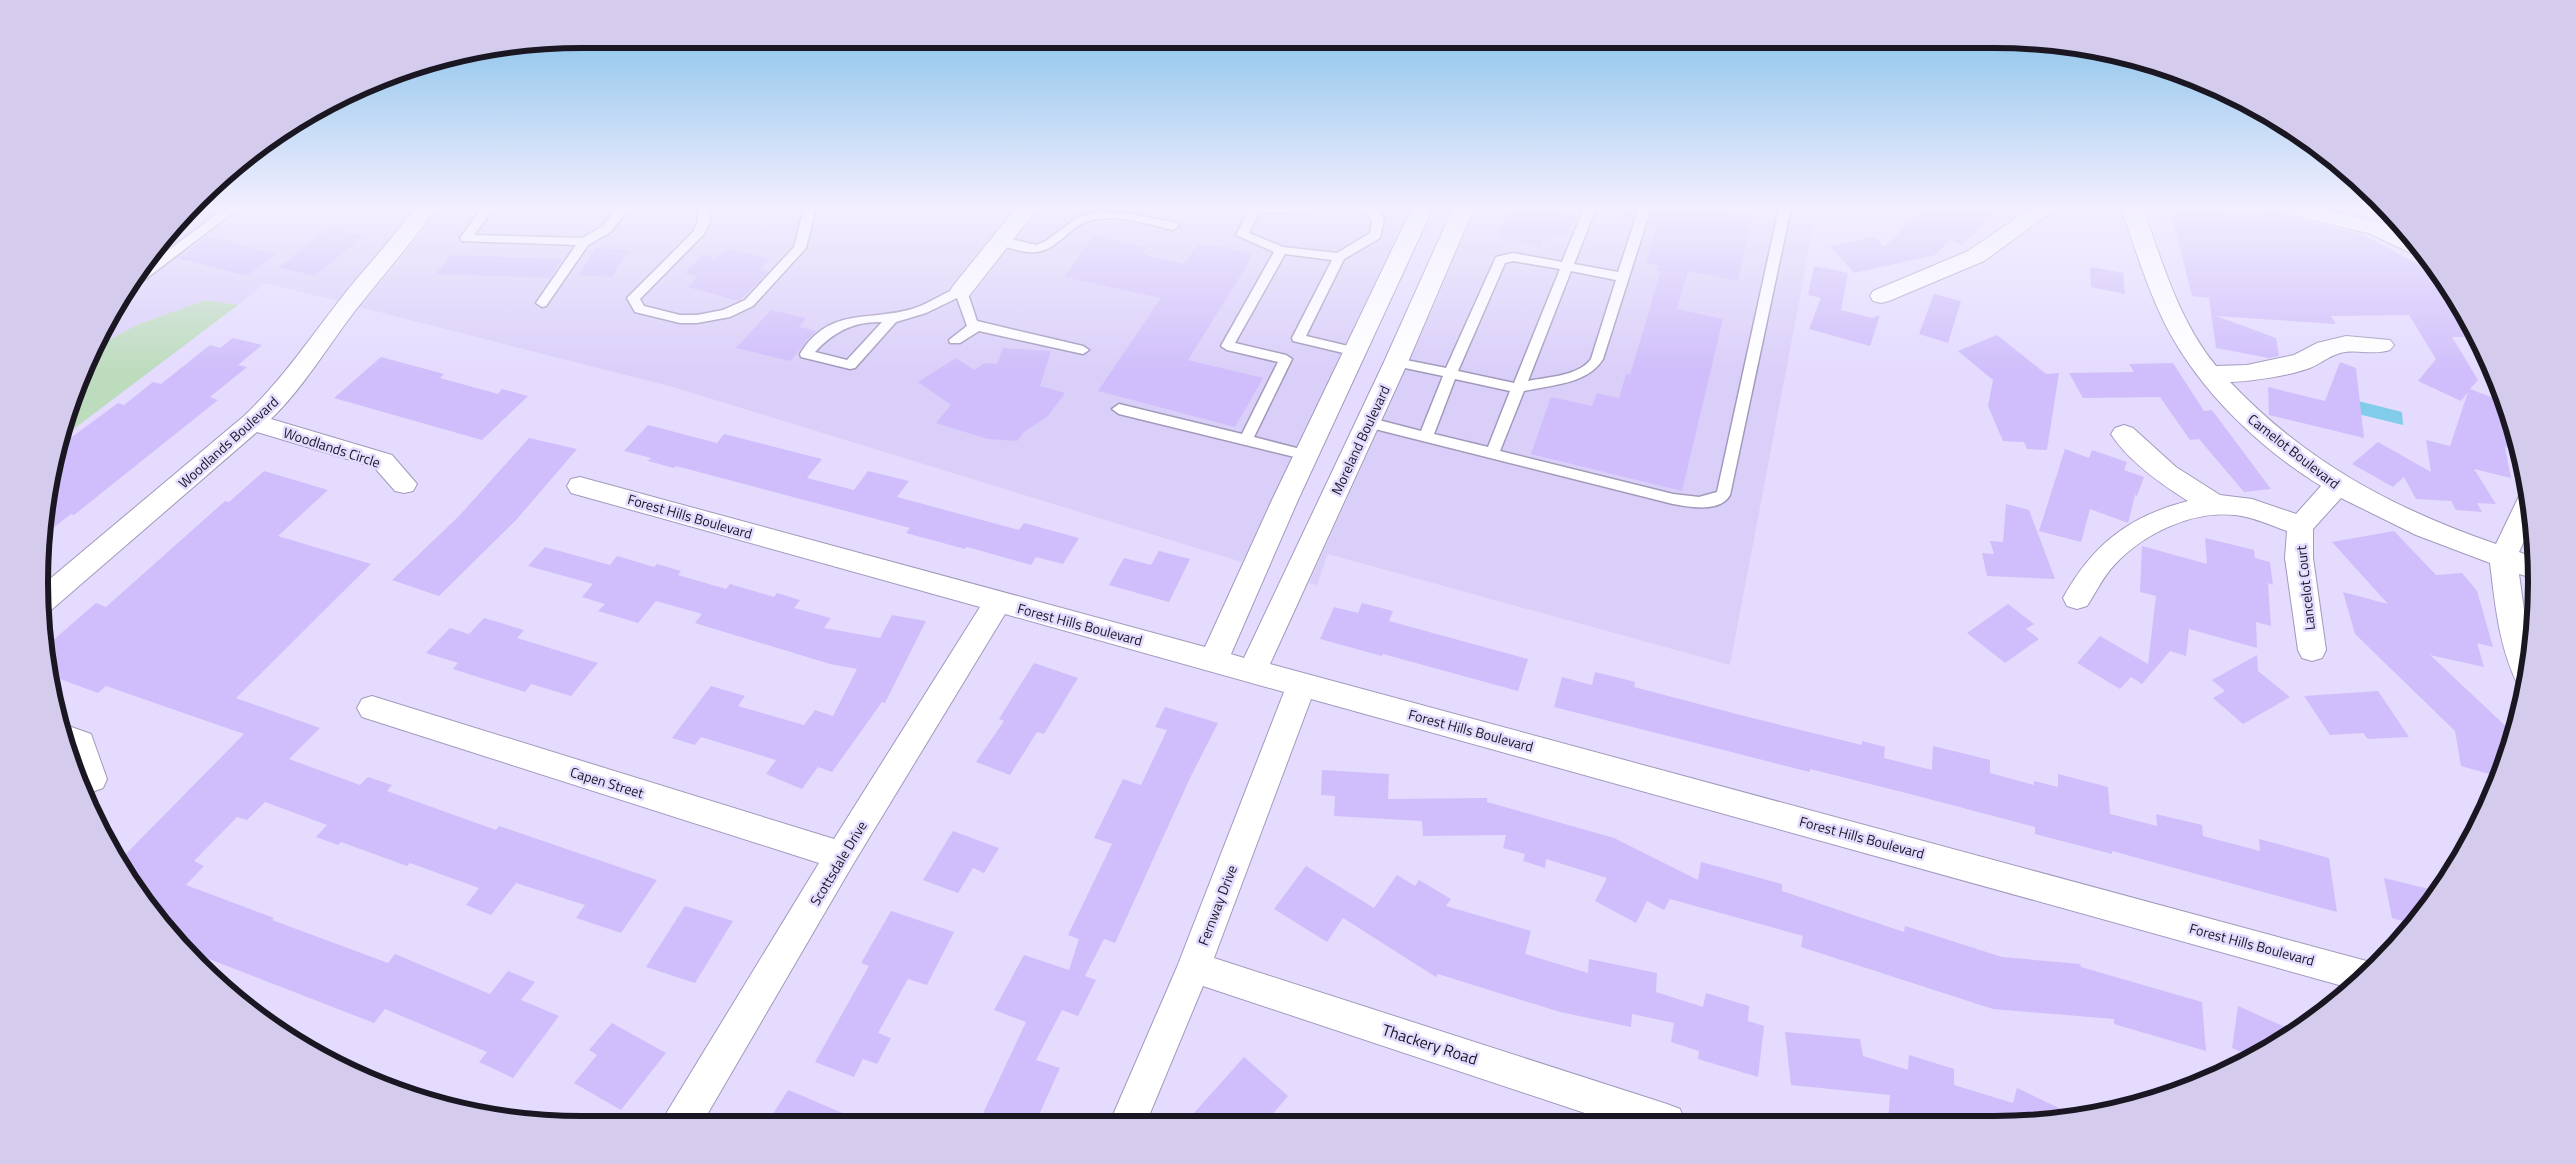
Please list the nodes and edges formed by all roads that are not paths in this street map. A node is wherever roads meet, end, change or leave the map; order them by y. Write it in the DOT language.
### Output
graph roads {
  1 [pos="160,262"];
  2 [pos="385,262"];
  3 [pos="570,262"];
  4 [pos="669,262"];
  5 [pos="787,262"];
  6 [pos="985,262"];
  7 [pos="1274,262"];
  8 [pos="1336,262"];
  9 [pos="1398,262"];
  10 [pos="1440,262"];
  11 [pos="1499,262"];
  12 [pos="1543,262"];
  13 [pos="1570,262"];
  14 [pos="1628,262"];
  15 [pos="1773,262"];
  16 [pos="1961,262"];
  17 [pos="2153,262"];
  18 [pos="1568,267"];
  19 [pos="147,272"];
  20 [pos="1623,277"];
  21 [pos="961,291"];
  22 [pos="1881,296"];
  23 [pos="542,303"];
  24 [pos="892,319"];
  25 [pos="977,326"];
  26 [pos="1298,338"];
  27 [pos="954,340"];
  28 [pos="2382,346"];
  29 [pos="1082,350"];
  30 [pos="1356,352"];
  31 [pos="1286,359"];
  32 [pos="1396,362"];
  33 [pos="1450,374"];
  34 [pos="2210,374"];
  35 [pos="1517,388"];
  36 [pos="1120,409"];
  37 [pos="254,422"];
  38 [pos="1367,422"];
  39 [pos="2124,434"];
  40 [pos="1426,437"];
  41 [pos="1246,440"];
  42 [pos="1492,454"];
  43 [pos="1308,455"];
  44 [pos="1348,464"];
  45 [pos="404,484"];
  46 [pos="580,486"];
  47 [pos="2336,486"];
  48 [pos="2215,504"];
  49 [pos="2524,512"];
  50 [pos="2300,526"];
  51 [pos="2503,558"];
  52 [pos="2528,566"];
  53 [pos="48,596"];
  54 [pos="2076,598"];
  55 [pos="998,602"];
  56 [pos="2312,650"];
  57 [pos="2523,659"];
  58 [pos="1214,660"];
  59 [pos="1253,670"];
  60 [pos="1302,684"];
  61 [pos="372,708"];
  62 [pos="72,740"];
  63 [pos="92,779"];
  64 [pos="841,856"];
  65 [pos="1194,967"];
  66 [pos="2357,973"];
  67 [pos="685,1116"];
  68 [pos="1130,1116"];
  69 [pos="1649,1116"];
  1 -- 19 [label="lane"];
  2 -- 37 [label="street, Woodlands Boulevard"];
  3 -- 23 [label="lane"];
  4 -- 5 [label="lane"];
  6 -- 21 [label="street"];
  7 -- 31 [label="lane"];
  8 -- 26 [label="lane"];
  9 -- 30 [label="street"];
  10 -- 32 [label="street, Moreland Boulevard"];
  11 -- 33 [label="lane"];
  12 -- 18 [label="lane"];
  13 -- 18 [label="lane"];
  14 -- 20 [label="lane"];
  15 -- 42 [label="lane"];
  16 -- 22 [label="street"];
  17 -- 34 [label="street, Camelot Boulevard"];
  18 -- 20 [label="lane"];
  18 -- 35 [label="lane"];
  20 -- 35 [label="lane"];
  21 -- 24 [label="lane"];
  21 -- 25 [label="lane"];
  24 -- 24 [label="lane"];
  25 -- 27 [label="lane"];
  25 -- 29 [label="lane"];
  26 -- 30 [label="lane"];
  26 -- 31 [label="lane"];
  28 -- 34 [label="street"];
  30 -- 32 [label="street"];
  30 -- 43 [label="street"];
  31 -- 41 [label="lane"];
  32 -- 33 [label="lane"];
  32 -- 38 [label="street, Moreland Boulevard"];
  33 -- 35 [label="lane"];
  33 -- 40 [label="lane"];
  34 -- 47 [label="street, Camelot Boulevard"];
  35 -- 42 [label="lane"];
  36 -- 41 [label="lane"];
  37 -- 45 [label="street, Woodlands Circle"];
  37 -- 53 [label="street, Woodlands Boulevard"];
  38 -- 40 [label="lane"];
  38 -- 44 [label="street, Moreland Boulevard"];
  39 -- 48 [label="street, Lancelot Court"];
  40 -- 42 [label="lane"];
  41 -- 43 [label="lane"];
  43 -- 44 [label="street"];
  43 -- 58 [label="street"];
  44 -- 59 [label="street, Moreland Boulevard"];
  46 -- 55 [label="street, Forest Hills Boulevard"];
  47 -- 50 [label="street, Lancelot Court"];
  47 -- 51 [label="street, Camelot Boulevard"];
  48 -- 50 [label="street, Lancelot Court"];
  48 -- 54 [label="street, Lancelot Court"];
  49 -- 51 [label="street"];
  50 -- 56 [label="street, Lancelot Court"];
  51 -- 52 [label="street, Camelot Boulevard"];
  51 -- 57 [label="street"];
  55 -- 58 [label="street, Forest Hills Boulevard"];
  55 -- 64 [label="street, Scottsdale Drive"];
  58 -- 59 [label="street, Forest Hills Boulevard"];
  59 -- 60 [label="street, Forest Hills Boulevard"];
  60 -- 65 [label="street, Fernway Drive"];
  60 -- 66 [label="street, Forest Hills Boulevard"];
  61 -- 64 [label="street, Capen Street"];
  62 -- 63 [label="street"];
  64 -- 67 [label="street, Scottsdale Drive"];
  65 -- 68 [label="street, Fernway Drive"];
  65 -- 69 [label="street, Thackery Road"];
}
